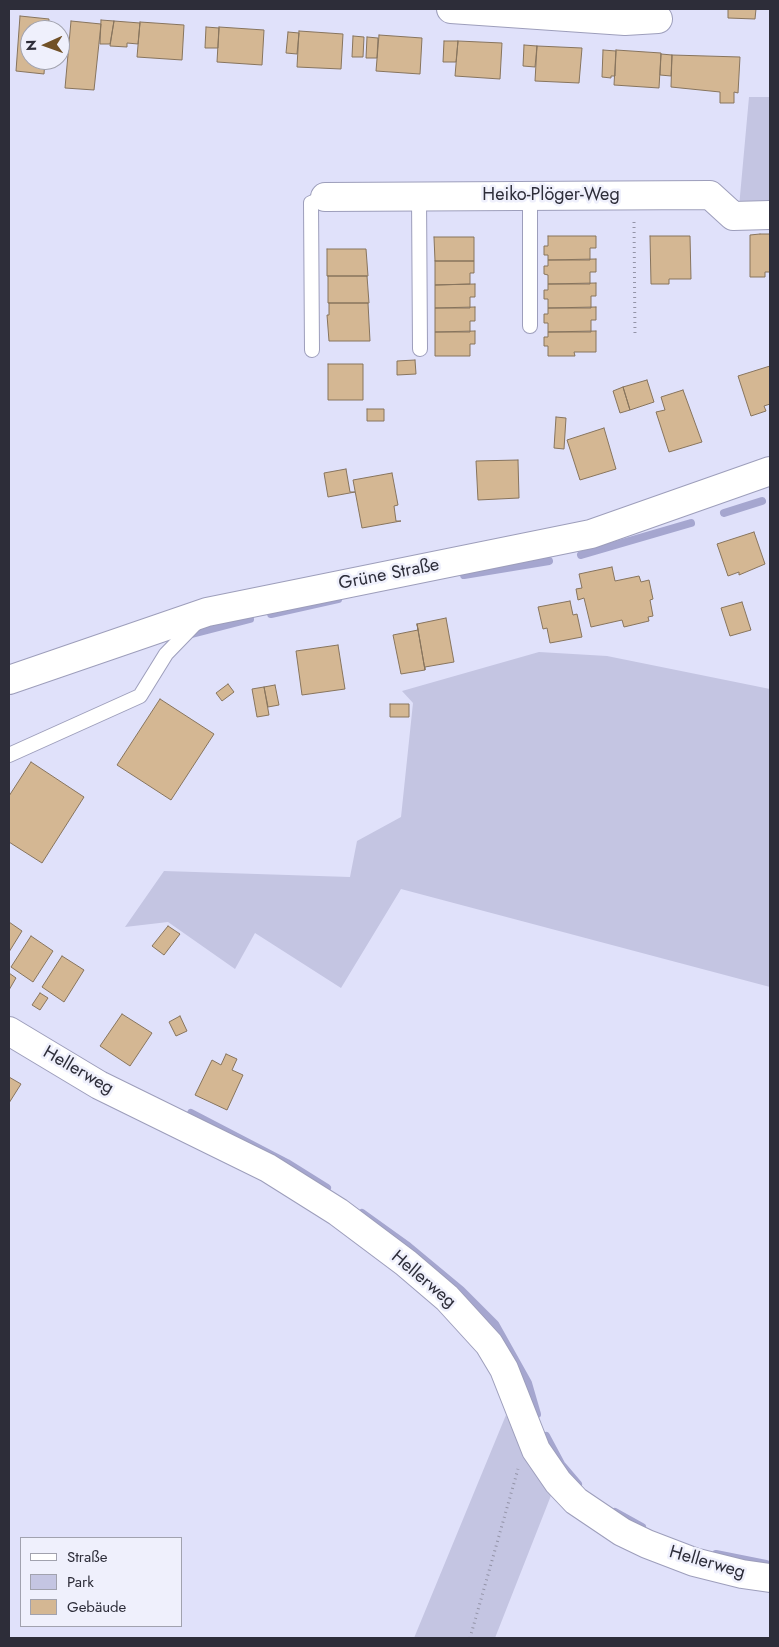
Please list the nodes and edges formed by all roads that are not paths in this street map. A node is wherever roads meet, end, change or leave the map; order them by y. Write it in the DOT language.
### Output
graph roads {
  1 [pos="451,9"];
  2 [pos="658,19"];
  3 [pos="419,196"];
  4 [pos="530,196"];
  5 [pos="325,197"];
  6 [pos="770,215"];
  7 [pos="530,326"];
  8 [pos="420,349"];
  9 [pos="312,350"];
  10 [pos="770,471"];
  11 [pos="207,612"];
  12 [pos="9,680"];
  13 [pos="9,755"];
  14 [pos="9,1031"];
  15 [pos="770,1578"];
  1 -- 2 [label="street"];
  3 -- 4 [label="street, Heiko-Plöger-Weg"];
  3 -- 5 [label="street, Heiko-Plöger-Weg"];
  3 -- 8 [label="lane"];
  4 -- 6 [label="street, Heiko-Plöger-Weg"];
  4 -- 7 [label="lane"];
  5 -- 9 [label="lane"];
  10 -- 11 [label="street, Grüne Straße"];
  11 -- 12 [label="street, Grüne Straße"];
  11 -- 13 [label="lane"];
  14 -- 15 [label="street, Hellerweg"];
}
